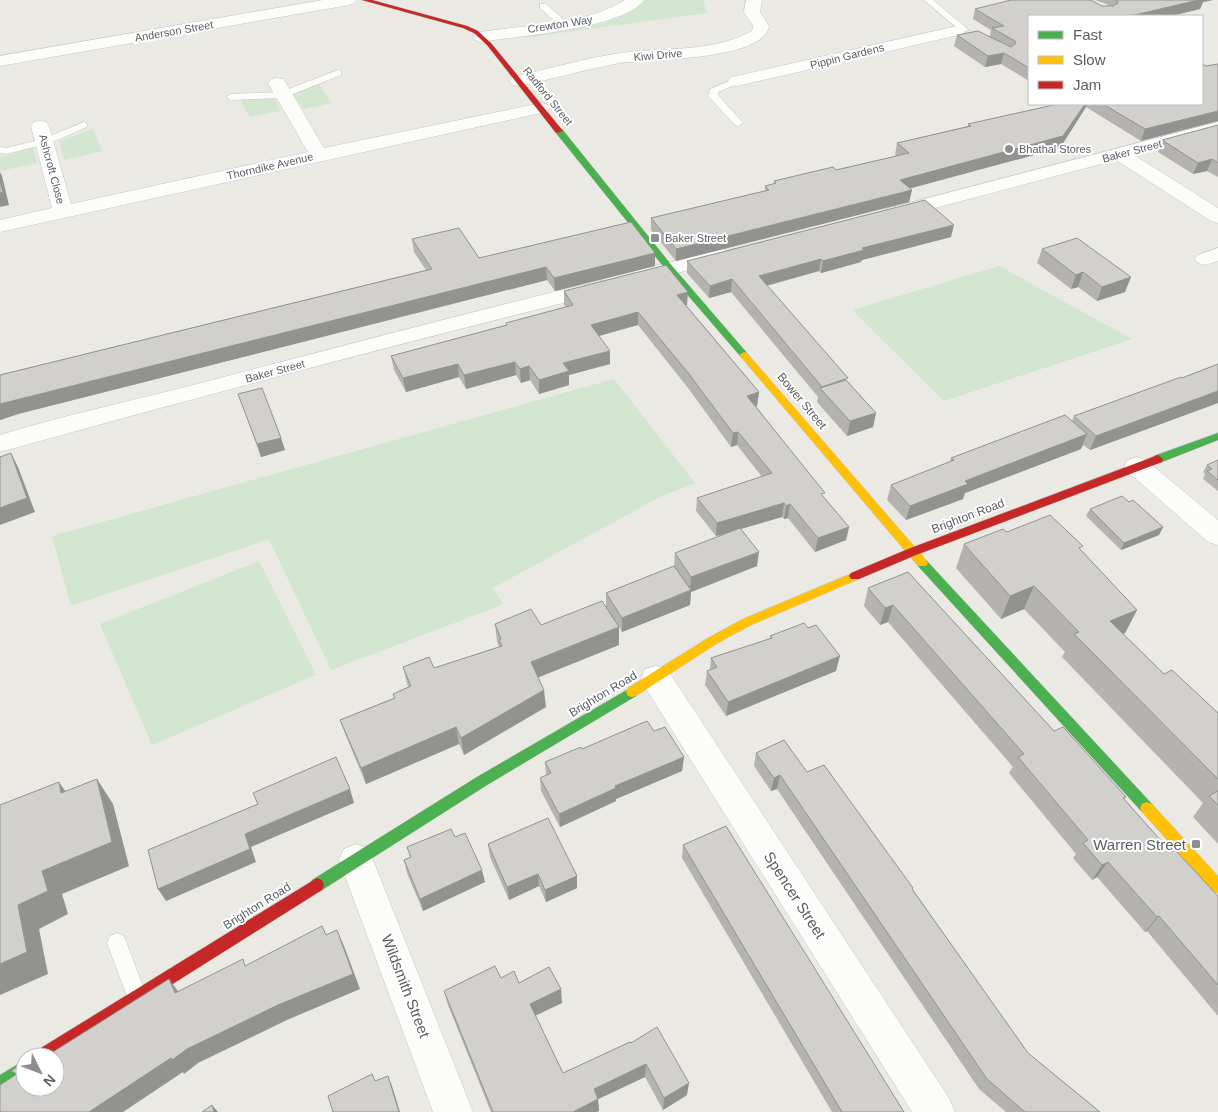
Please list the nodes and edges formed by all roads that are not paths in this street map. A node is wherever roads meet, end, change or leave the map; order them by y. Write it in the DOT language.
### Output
graph roads {
  1 [pos="349,0"];
  2 [pos="365,0"];
  3 [pos="636,0"];
  4 [pos="754,0"];
  5 [pos="928,0"];
  6 [pos="543,6"];
  7 [pos="564,24"];
  8 [pos="906,26"];
  9 [pos="961,30"];
  10 [pos="482,36"];
  11 [pos="976,37"];
  12 [pos="924,38"];
  13 [pos="727,47"];
  14 [pos="0,61"];
  15 [pos="338,72"];
  16 [pos="760,75"];
  17 [pos="519,81"];
  18 [pos="737,81"];
  19 [pos="280,89"];
  20 [pos="231,97"];
  21 [pos="541,108"];
  22 [pos="738,123"];
  23 [pos="84,125"];
  24 [pos="1218,127"];
  25 [pos="42,134"];
  26 [pos="0,150"];
  27 [pos="1120,154"];
  28 [pos="318,155"];
  29 [pos="63,212"];
  30 [pos="875,217"];
  31 [pos="1218,217"];
  32 [pos="0,226"];
  33 [pos="743,251"];
  34 [pos="670,268"];
  35 [pos="1218,436"];
  36 [pos="0,444"];
  37 [pos="1137,466"];
  38 [pos="1218,535"];
  39 [pos="912,552"];
  40 [pos="656,678"];
  41 [pos="356,860"];
  42 [pos="1218,886"];
  43 [pos="117,943"];
  44 [pos="137,997"];
  45 [pos="58,1047"];
  46 [pos="15,1074"];
  47 [pos="0,1084"];
  48 [pos="453,1112"];
  49 [pos="935,1112"];
  1 -- 14 [label="street, Anderson Street"];
  2 -- 10 [label="street, Radford Street"];
  3 -- 7 [label="street, Crewton Way"];
  4 -- 13 [label="street, Kiwi Drive"];
  5 -- 9 [label="lane"];
  6 -- 7 [label="lane"];
  7 -- 10 [label="street, Crewton Way"];
  8 -- 12 [label="street"];
  9 -- 11 [label="lane"];
  9 -- 12 [label="street, Pippin Gardens"];
  10 -- 17 [label="street, Radford Street"];
  12 -- 16 [label="street, Pippin Gardens"];
  13 -- 16 [label="street"];
  13 -- 17 [label="street, Kiwi Drive"];
  15 -- 19 [label="lane"];
  16 -- 18 [label="street, Pippin Gardens"];
  17 -- 21 [label="street, Radford Street"];
  18 -- 22 [label="lane"];
  19 -- 20 [label="lane"];
  19 -- 28 [label="street"];
  21 -- 28 [label="street, Thorndike Avenue"];
  21 -- 34 [label="street, Radford Street"];
  23 -- 25 [label="lane"];
  24 -- 27 [label="street, Baker Street"];
  25 -- 26 [label="lane"];
  25 -- 29 [label="street, Ashcroft Close"];
  27 -- 30 [label="street, Baker Street"];
  27 -- 31 [label="street"];
  28 -- 29 [label="street, Thorndike Avenue"];
  29 -- 32 [label="street, Thorndike Avenue"];
  33 -- 34 [label="street, Baker Street"];
  34 -- 36 [label="street, Baker Street"];
  34 -- 39 [label="street, Bower Street"];
  35 -- 37 [label="street, Brighton Road"];
  37 -- 38 [label="street"];
  37 -- 39 [label="street, Brighton Road"];
  39 -- 40 [label="street, Brighton Road"];
  39 -- 42 [label="street"];
  40 -- 41 [label="street, Brighton Road"];
  40 -- 49 [label="street, Spencer Street"];
  41 -- 44 [label="street, Brighton Road"];
  41 -- 48 [label="street, Wildsmith Street"];
  43 -- 44 [label="lane"];
  44 -- 45 [label="street, Brighton Road"];
  46 -- 47 [label="street"];
}
